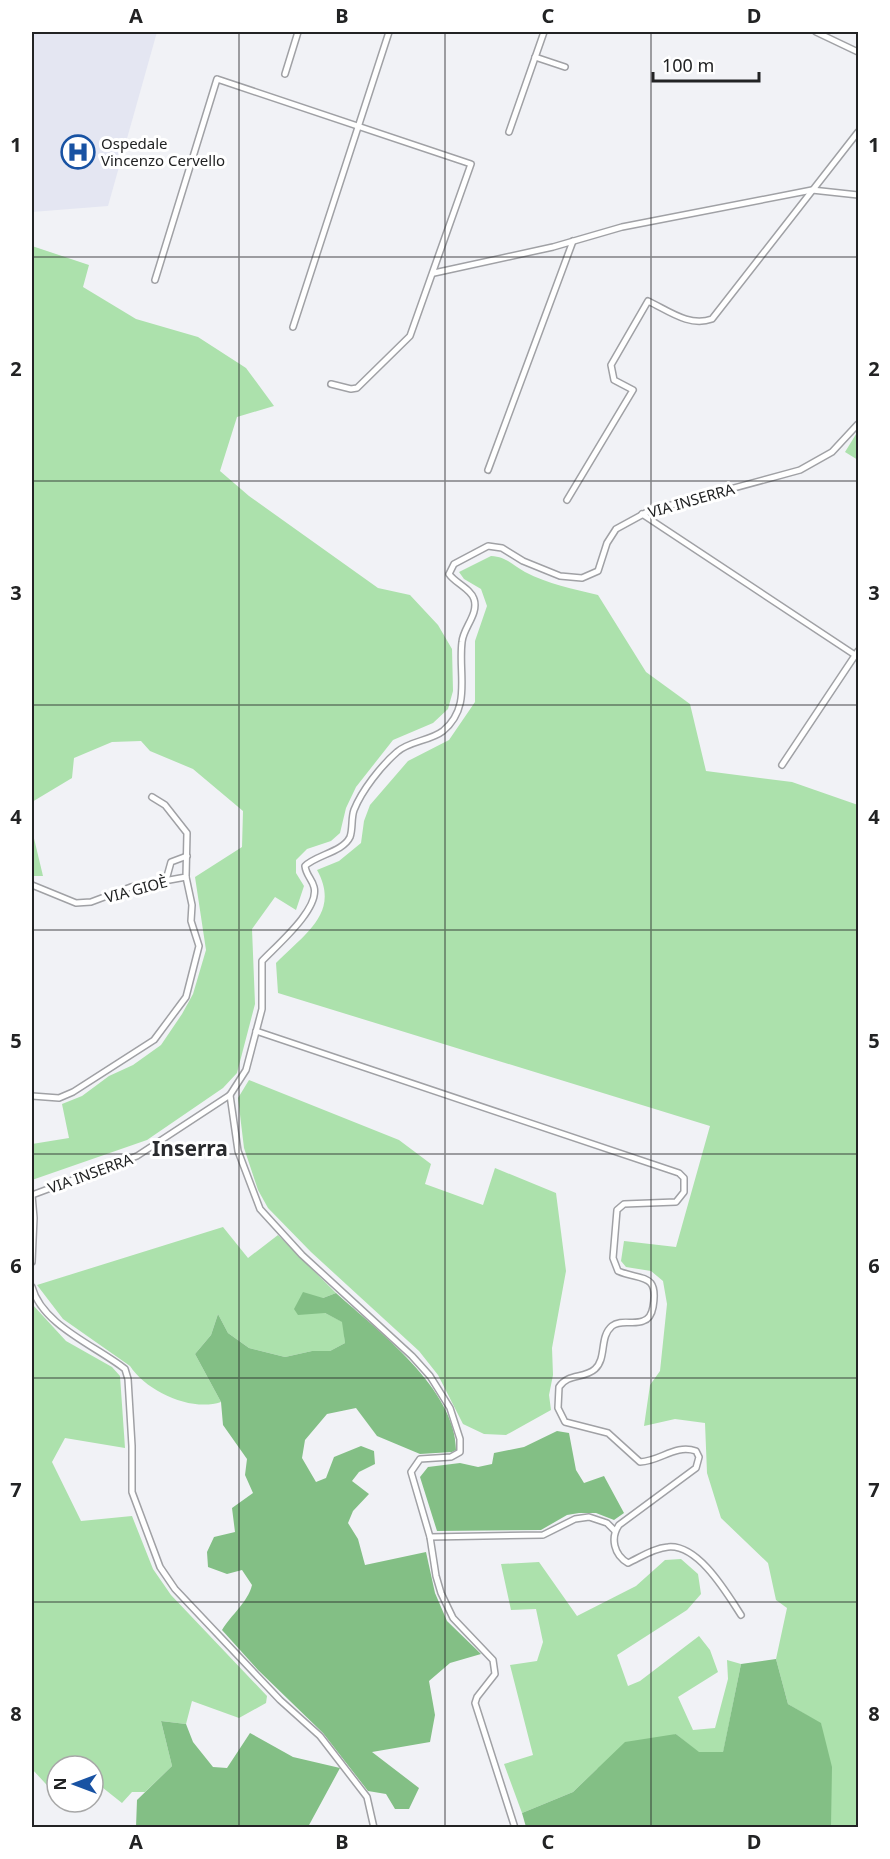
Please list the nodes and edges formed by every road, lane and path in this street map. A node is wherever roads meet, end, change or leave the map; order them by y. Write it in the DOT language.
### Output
graph roads {
  1 [pos="298,32"];
  2 [pos="389,32"];
  3 [pos="544,32"];
  4 [pos="816,32"];
  5 [pos="858,52"];
  6 [pos="535,57"];
  7 [pos="565,67"];
  8 [pos="285,74"];
  9 [pos="357,125"];
  10 [pos="509,132"];
  11 [pos="858,132"];
  12 [pos="812,190"];
  13 [pos="858,195"];
  14 [pos="573,241"];
  15 [pos="434,273"];
  16 [pos="155,280"];
  17 [pos="293,327"];
  18 [pos="331,384"];
  19 [pos="858,424"];
  20 [pos="488,470"];
  21 [pos="567,500"];
  22 [pos="642,514"];
  23 [pos="858,654"];
  24 [pos="782,765"];
  25 [pos="152,797"];
  26 [pos="187,856"];
  27 [pos="186,877"];
  28 [pos="166,880"];
  29 [pos="32,885"];
  30 [pos="256,1031"];
  31 [pos="230,1095"];
  32 [pos="32,1096"];
  33 [pos="32,1195"];
  34 [pos="32,1262"];
  35 [pos="32,1287"];
  36 [pos="615,1531"];
  37 [pos="430,1537"];
  38 [pos="741,1615"];
  39 [pos="374,1827"];
  40 [pos="515,1827"];
  1 -- 8 [label="street"];
  2 -- 9 [label="street"];
  3 -- 6 [label="street"];
  4 -- 5 [label="street"];
  6 -- 7 [label="street"];
  6 -- 10 [label="street"];
  9 -- 15 [label="street"];
  9 -- 16 [label="street"];
  9 -- 17 [label="street"];
  11 -- 12 [label="street"];
  12 -- 13 [label="street"];
  12 -- 14 [label="street"];
  12 -- 21 [label="street"];
  14 -- 15 [label="street"];
  14 -- 20 [label="street"];
  15 -- 18 [label="street"];
  19 -- 22 [label="street, VIA INSERRA"];
  22 -- 23 [label="street"];
  22 -- 30 [label="street, VIA INSERRA"];
  23 -- 24 [label="street"];
  25 -- 26 [label="street, VIA GIOÈ"];
  26 -- 27 [label="street, VIA GIOÈ"];
  26 -- 28 [label="street"];
  27 -- 28 [label="street, VIA GIOÈ"];
  27 -- 32 [label="street"];
  28 -- 29 [label="street, VIA GIOÈ"];
  30 -- 31 [label="street, VIA INSERRA"];
  30 -- 36 [label="street"];
  31 -- 33 [label="street, VIA INSERRA"];
  31 -- 37 [label="street"];
  33 -- 34 [label="street"];
  35 -- 39 [label="street"];
  36 -- 37 [label="street"];
  36 -- 38 [label="street"];
  37 -- 40 [label="street"];
}
